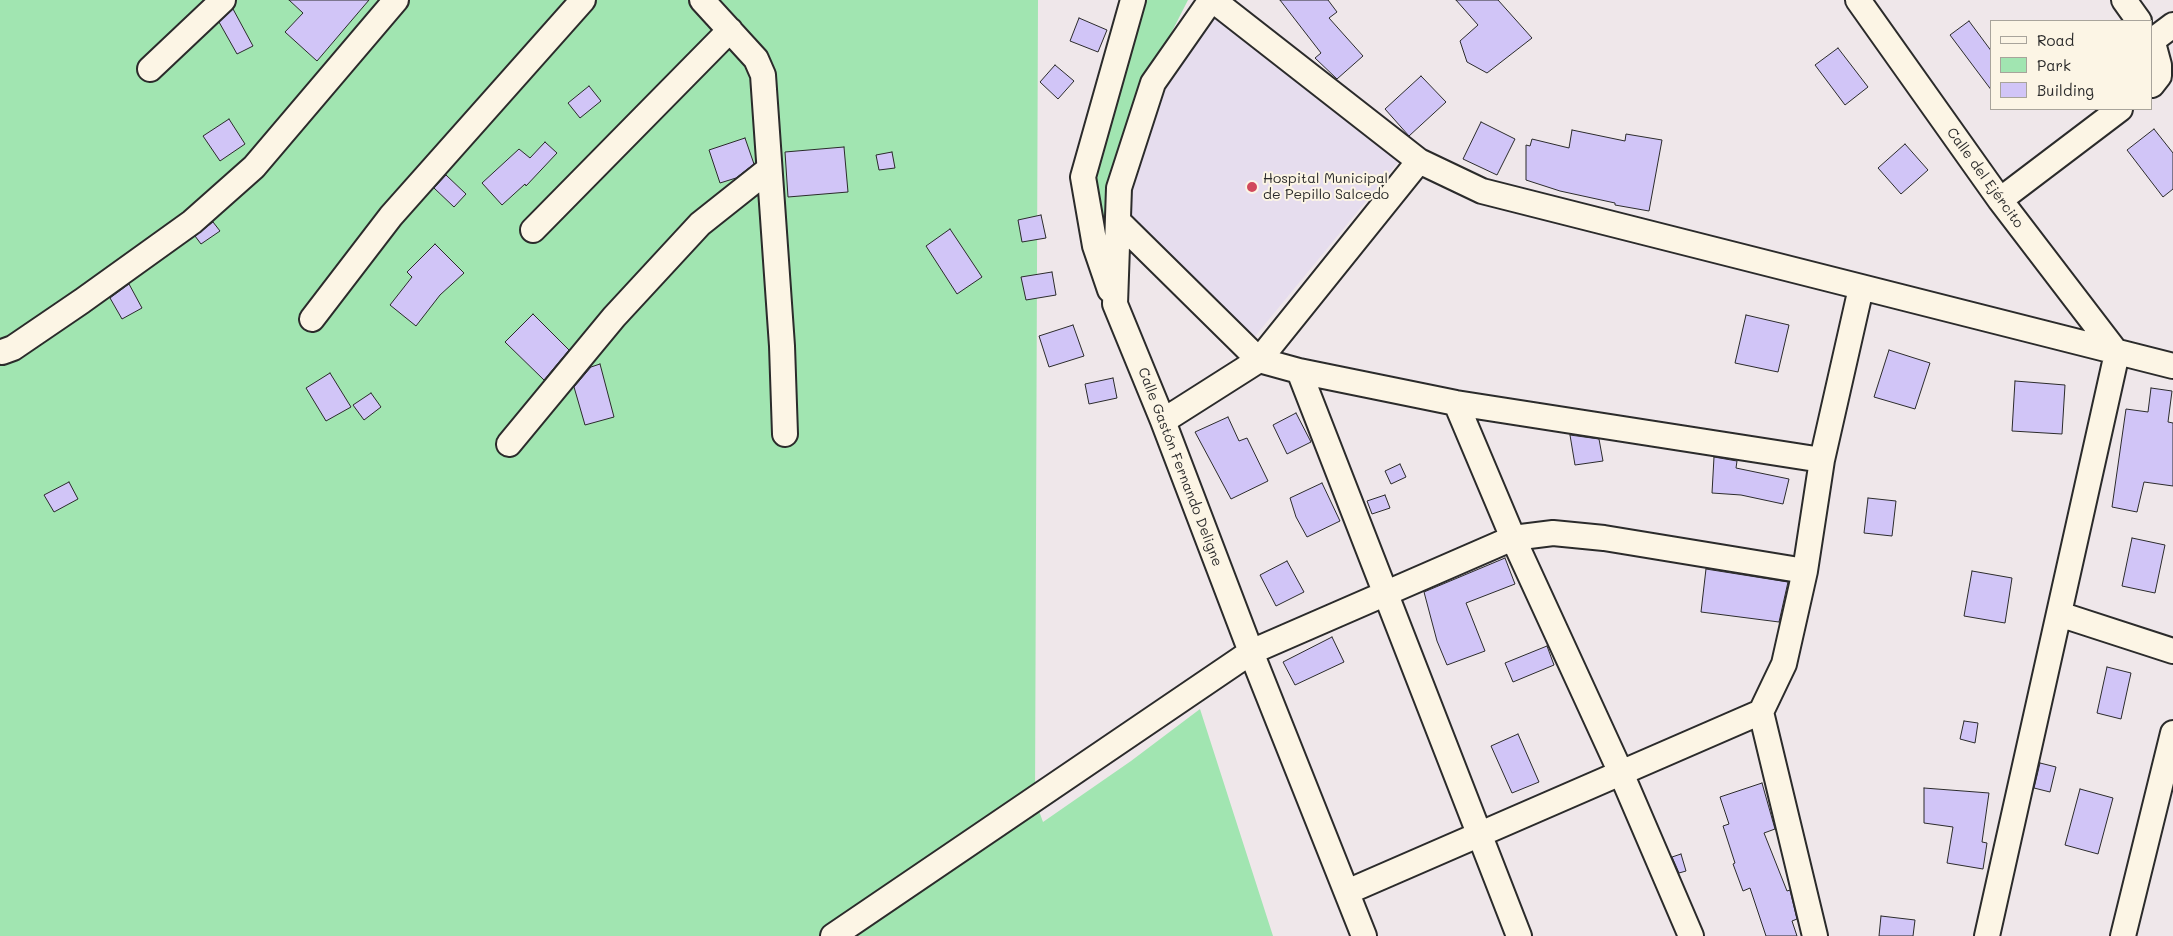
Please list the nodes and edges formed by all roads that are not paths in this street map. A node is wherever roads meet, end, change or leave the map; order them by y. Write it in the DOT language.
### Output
graph roads {
  1 [pos="223,0"];
  2 [pos="396,0"];
  3 [pos="583,0"];
  4 [pos="702,0"];
  5 [pos="1133,0"];
  6 [pos="1212,0"];
  7 [pos="1858,0"];
  8 [pos="2124,0"];
  9 [pos="2138,20"];
  10 [pos="2173,24"];
  11 [pos="730,30"];
  12 [pos="2153,38"];
  13 [pos="2153,43"];
  14 [pos="150,69"];
  15 [pos="2153,84"];
  16 [pos="2119,110"];
  17 [pos="1419,161"];
  18 [pos="768,170"];
  19 [pos="2000,200"];
  20 [pos="1118,221"];
  21 [pos="533,230"];
  22 [pos="1861,288"];
  23 [pos="1115,304"];
  24 [pos="312,319"];
  25 [pos="2,352"];
  26 [pos="2117,353"];
  27 [pos="1258,360"];
  28 [pos="2173,366"];
  29 [pos="1299,371"];
  30 [pos="1456,403"];
  31 [pos="1163,421"];
  32 [pos="785,434"];
  33 [pos="509,444"];
  34 [pos="1822,460"];
  35 [pos="1513,538"];
  36 [pos="1805,571"];
  37 [pos="1386,593"];
  38 [pos="2059,614"];
  39 [pos="2173,651"];
  40 [pos="1251,652"];
  41 [pos="1761,712"];
  42 [pos="2173,733"];
  43 [pos="1620,773"];
  44 [pos="1479,834"];
  45 [pos="1347,892"];
  46 [pos="833,936"];
  47 [pos="1364,936"];
  48 [pos="1519,936"];
  49 [pos="1691,936"];
  50 [pos="1815,936"];
  51 [pos="1987,936"];
  52 [pos="2123,936"];
  1 -- 14 [label="street"];
  2 -- 25 [label="street"];
  3 -- 24 [label="street"];
  4 -- 11 [label="street"];
  5 -- 23 [label="street"];
  6 -- 17 [label="street"];
  6 -- 20 [label="street, Calle Gastón Fernando Deligne"];
  7 -- 19 [label="street, Calle del Ejército"];
  8 -- 9 [label="street"];
  10 -- 12 [label="street"];
  11 -- 18 [label="street"];
  11 -- 21 [label="street"];
  13 -- 15 [label="street"];
  16 -- 19 [label="street"];
  17 -- 22 [label="street"];
  17 -- 27 [label="street"];
  18 -- 32 [label="street"];
  18 -- 33 [label="street"];
  19 -- 26 [label="street, Calle del Ejército"];
  20 -- 23 [label="street, Calle Gastón Fernando Deligne"];
  20 -- 27 [label="street"];
  22 -- 26 [label="street"];
  22 -- 34 [label="street"];
  23 -- 31 [label="street, Calle Gastón Fernando Deligne"];
  26 -- 28 [label="street"];
  26 -- 38 [label="street"];
  27 -- 29 [label="street"];
  27 -- 31 [label="street"];
  29 -- 30 [label="street"];
  29 -- 37 [label="street"];
  30 -- 34 [label="street"];
  30 -- 35 [label="street"];
  31 -- 40 [label="street, Calle Gastón Fernando Deligne"];
  34 -- 36 [label="street"];
  35 -- 36 [label="street"];
  35 -- 37 [label="street"];
  35 -- 43 [label="street"];
  36 -- 41 [label="street"];
  37 -- 40 [label="street"];
  37 -- 44 [label="street"];
  38 -- 39 [label="street"];
  38 -- 51 [label="street"];
  40 -- 45 [label="street, Calle Gastón Fernando Deligne"];
  40 -- 46 [label="street"];
  41 -- 43 [label="street"];
  41 -- 50 [label="street"];
  42 -- 52 [label="street"];
  43 -- 44 [label="street"];
  43 -- 49 [label="street"];
  44 -- 45 [label="street"];
  44 -- 48 [label="street"];
  45 -- 47 [label="street, Calle Gastón Fernando Deligne"];
}
